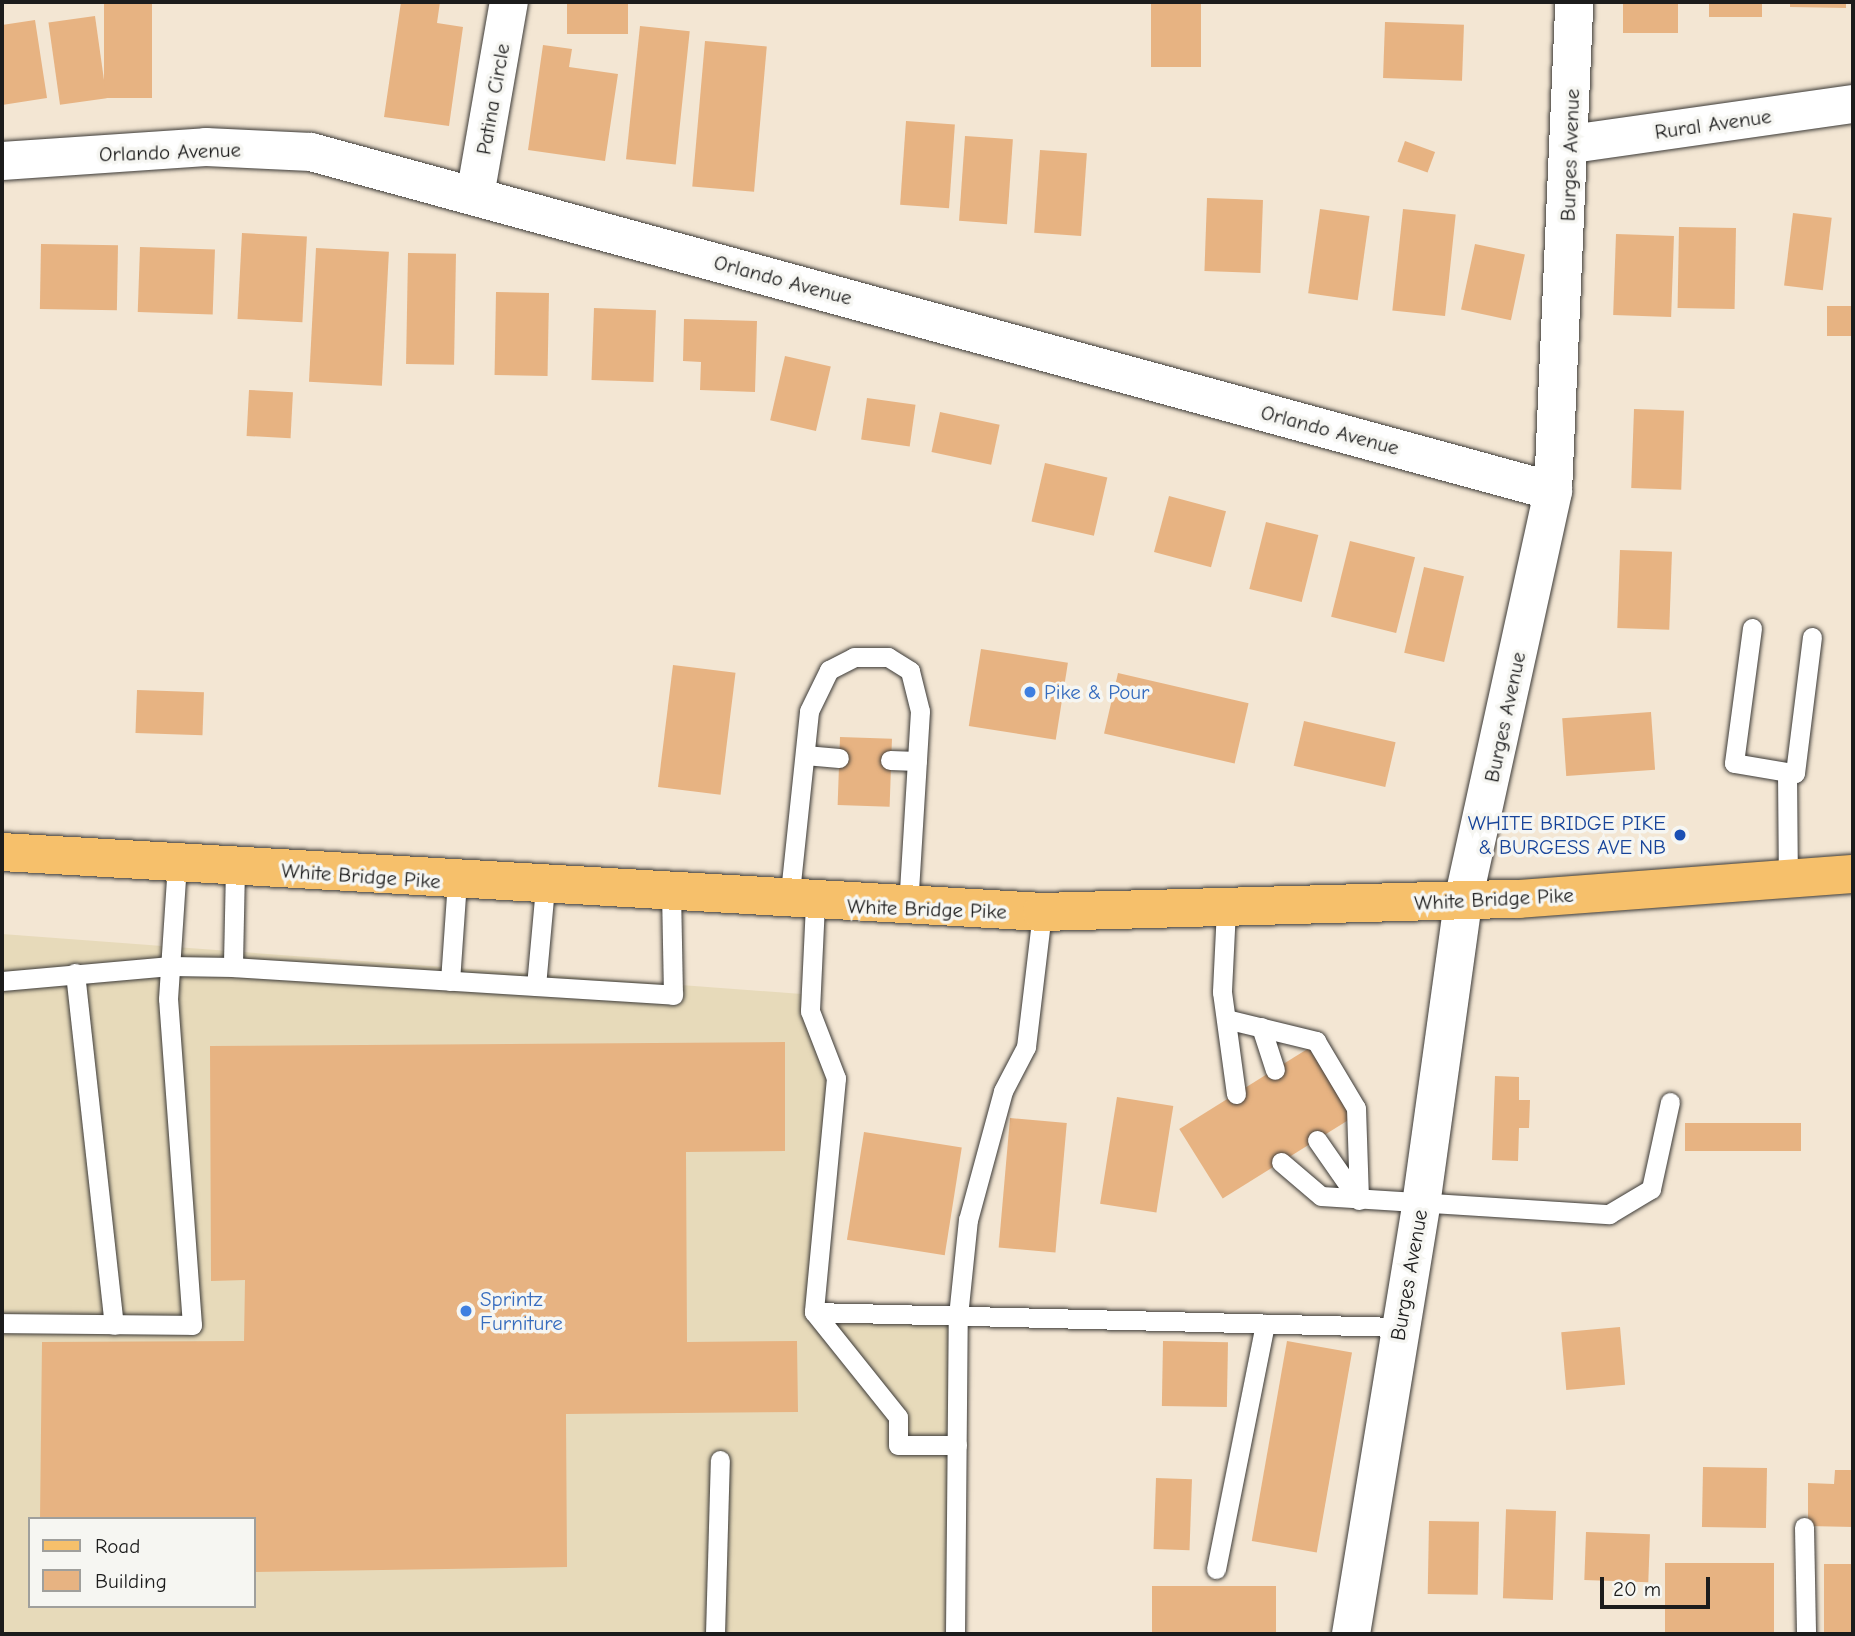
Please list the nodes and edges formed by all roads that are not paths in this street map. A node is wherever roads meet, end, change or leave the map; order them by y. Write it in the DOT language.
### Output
graph roads {
  1 [pos="509,2"];
  2 [pos="1574,2"];
  3 [pos="1853,104"];
  4 [pos="1572,144"];
  5 [pos="2,161"];
  6 [pos="475,196"];
  7 [pos="1553,491"];
  8 [pos="1752,628"];
  9 [pos="1812,637"];
  10 [pos="805,755"];
  11 [pos="838,758"];
  12 [pos="890,760"];
  13 [pos="917,761"];
  14 [pos="1787,772"];
  15 [pos="2,852"];
  16 [pos="177,864"];
  17 [pos="235,868"];
  18 [pos="1853,874"];
  19 [pos="1788,879"];
  20 [pos="457,881"];
  21 [pos="545,887"];
  22 [pos="671,895"];
  23 [pos="1463,901"];
  24 [pos="802,903"];
  25 [pos="908,909"];
  26 [pos="1226,909"];
  27 [pos="1042,912"];
  28 [pos="170,966"];
  29 [pos="233,967"];
  30 [pos="75,973"];
  31 [pos="2,981"];
  32 [pos="450,981"];
  33 [pos="537,986"];
  34 [pos="1226,1018"];
  35 [pos="1261,1027"];
  36 [pos="1275,1070"];
  37 [pos="1236,1094"];
  38 [pos="1670,1102"];
  39 [pos="1317,1140"];
  40 [pos="1281,1162"];
  41 [pos="1359,1200"];
  42 [pos="1421,1205"];
  43 [pos="814,1312"];
  44 [pos="958,1315"];
  45 [pos="2,1323"];
  46 [pos="1265,1324"];
  47 [pos="114,1325"];
  48 [pos="1400,1327"];
  49 [pos="957,1445"];
  50 [pos="720,1460"];
  51 [pos="1804,1527"];
  52 [pos="1216,1569"];
  53 [pos="715,1634"];
  54 [pos="955,1634"];
  55 [pos="1351,1634"];
  56 [pos="1806,1634"];
  1 -- 6 [label="street, Patina Circle"];
  2 -- 4 [label="street, Burges Avenue"];
  3 -- 4 [label="street, Rural Avenue"];
  4 -- 7 [label="street, Burges Avenue"];
  5 -- 6 [label="street, Orlando Avenue"];
  6 -- 7 [label="street, Orlando Avenue"];
  7 -- 23 [label="street, Burges Avenue"];
  8 -- 14 [label="lane"];
  9 -- 14 [label="lane"];
  10 -- 11 [label="lane"];
  10 -- 13 [label="lane"];
  10 -- 24 [label="lane"];
  12 -- 13 [label="lane"];
  13 -- 25 [label="lane"];
  14 -- 19 [label="lane"];
  15 -- 16 [label="main road, White Bridge Pike"];
  16 -- 17 [label="main road, White Bridge Pike"];
  16 -- 28 [label="lane"];
  17 -- 20 [label="main road, White Bridge Pike"];
  17 -- 29 [label="lane"];
  18 -- 19 [label="main road, White Bridge Pike"];
  19 -- 23 [label="main road, White Bridge Pike"];
  20 -- 21 [label="main road, White Bridge Pike"];
  20 -- 32 [label="lane"];
  21 -- 22 [label="main road, White Bridge Pike"];
  21 -- 33 [label="lane"];
  22 -- 24 [label="main road, White Bridge Pike"];
  22 -- 33 [label="lane"];
  23 -- 26 [label="main road, White Bridge Pike"];
  23 -- 42 [label="street, Burges Avenue"];
  24 -- 25 [label="main road, White Bridge Pike"];
  24 -- 43 [label="lane"];
  25 -- 27 [label="main road, White Bridge Pike"];
  26 -- 27 [label="main road, White Bridge Pike"];
  26 -- 34 [label="lane"];
  27 -- 44 [label="lane"];
  28 -- 29 [label="lane"];
  28 -- 30 [label="lane"];
  28 -- 47 [label="lane"];
  29 -- 32 [label="lane"];
  30 -- 31 [label="lane"];
  30 -- 47 [label="lane"];
  32 -- 33 [label="lane"];
  34 -- 35 [label="lane"];
  34 -- 37 [label="lane"];
  35 -- 36 [label="lane"];
  35 -- 41 [label="lane"];
  38 -- 42 [label="lane"];
  39 -- 41 [label="lane"];
  40 -- 41 [label="lane"];
  41 -- 42 [label="lane"];
  42 -- 48 [label="street, Burges Avenue"];
  43 -- 44 [label="lane"];
  43 -- 49 [label="lane"];
  44 -- 46 [label="lane"];
  44 -- 49 [label="lane"];
  45 -- 47 [label="lane"];
  46 -- 48 [label="lane"];
  46 -- 52 [label="lane"];
  48 -- 55 [label="street, Burges Avenue"];
  49 -- 54 [label="lane"];
  50 -- 53 [label="lane"];
  51 -- 56 [label="lane"];
}
